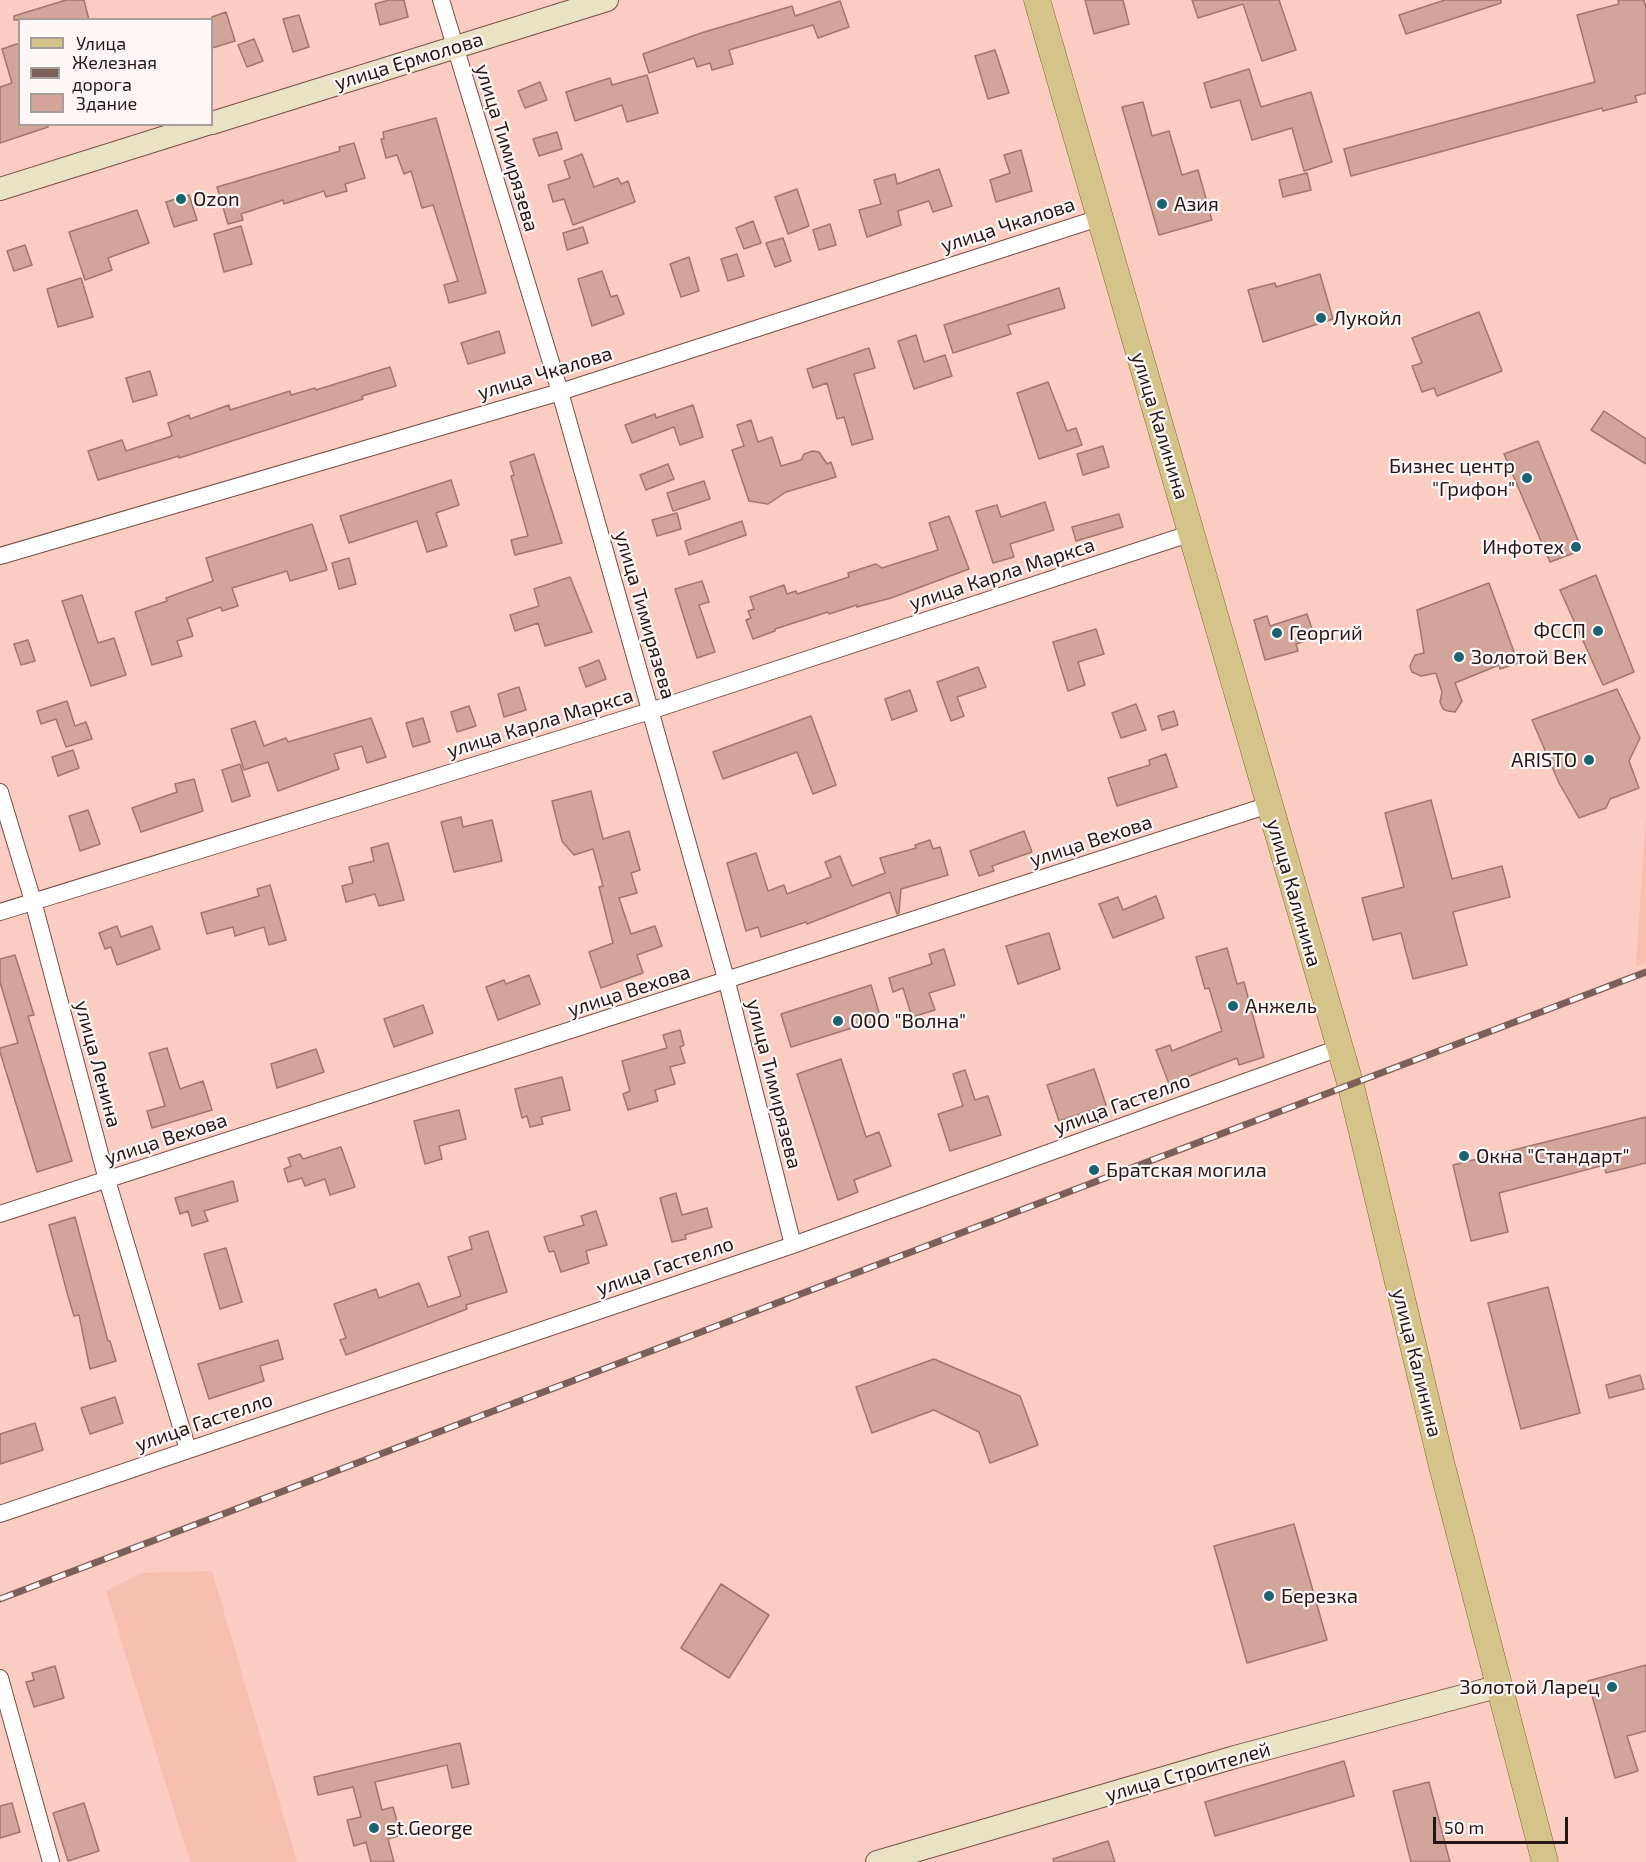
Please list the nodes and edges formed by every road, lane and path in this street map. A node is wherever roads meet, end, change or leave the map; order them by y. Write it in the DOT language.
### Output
graph roads {
  1 [pos="441,0"];
  2 [pos="607,0"];
  3 [pos="1037,0"];
  4 [pos="454,47"];
  5 [pos="213,123"];
  6 [pos="201,126"];
  7 [pos="0,189"];
  8 [pos="1098,218"];
  9 [pos="560,392"];
  10 [pos="1192,533"];
  11 [pos="0,556"];
  12 [pos="650,711"];
  13 [pos="0,792"];
  14 [pos="1269,805"];
  15 [pos="33,901"];
  16 [pos="0,912"];
  17 [pos="727,982"];
  18 [pos="1340,1048"];
  19 [pos="107,1180"];
  20 [pos="0,1214"];
  21 [pos="793,1245"];
  22 [pos="188,1450"];
  23 [pos="0,1514"];
  24 [pos="0,1678"];
  25 [pos="1500,1686"];
  26 [pos="51,1862"];
  27 [pos="877,1862"];
  28 [pos="1545,1862"];
  1 -- 4 [label="street, улица Тимирязева"];
  2 -- 4 [label="main road, улица Ермолова"];
  3 -- 8 [label="main road, улица Калинина"];
  4 -- 5 [label="main road, улица Ермолова"];
  4 -- 9 [label="street, улица Тимирязева"];
  6 -- 7 [label="main road"];
  8 -- 9 [label="street, улица Чкалова"];
  8 -- 10 [label="main road, улица Калинина"];
  9 -- 11 [label="street, улица Чкалова"];
  9 -- 12 [label="street, улица Тимирязева"];
  10 -- 12 [label="street, улица Карла Маркса"];
  10 -- 14 [label="main road, улица Калинина"];
  12 -- 15 [label="street, улица Карла Маркса"];
  12 -- 17 [label="street, улица Тимирязева"];
  13 -- 15 [label="street, улица Ленина"];
  14 -- 17 [label="street, улица Вехова"];
  14 -- 18 [label="main road, улица Калинина"];
  15 -- 16 [label="street, улица Карла Маркса"];
  15 -- 19 [label="street, улица Ленина"];
  17 -- 19 [label="street, улица Вехова"];
  17 -- 21 [label="street, улица Тимирязева"];
  18 -- 21 [label="street, улица Гастелло"];
  18 -- 25 [label="main road, улица Калинина"];
  19 -- 20 [label="street, улица Вехова"];
  19 -- 22 [label="street, улица Ленина"];
  21 -- 22 [label="street, улица Гастелло"];
  22 -- 23 [label="street, улица Гастелло"];
  24 -- 26 [label="street"];
  25 -- 27 [label="main road, улица Строителей"];
  25 -- 28 [label="main road, улица Калинина"];
}
